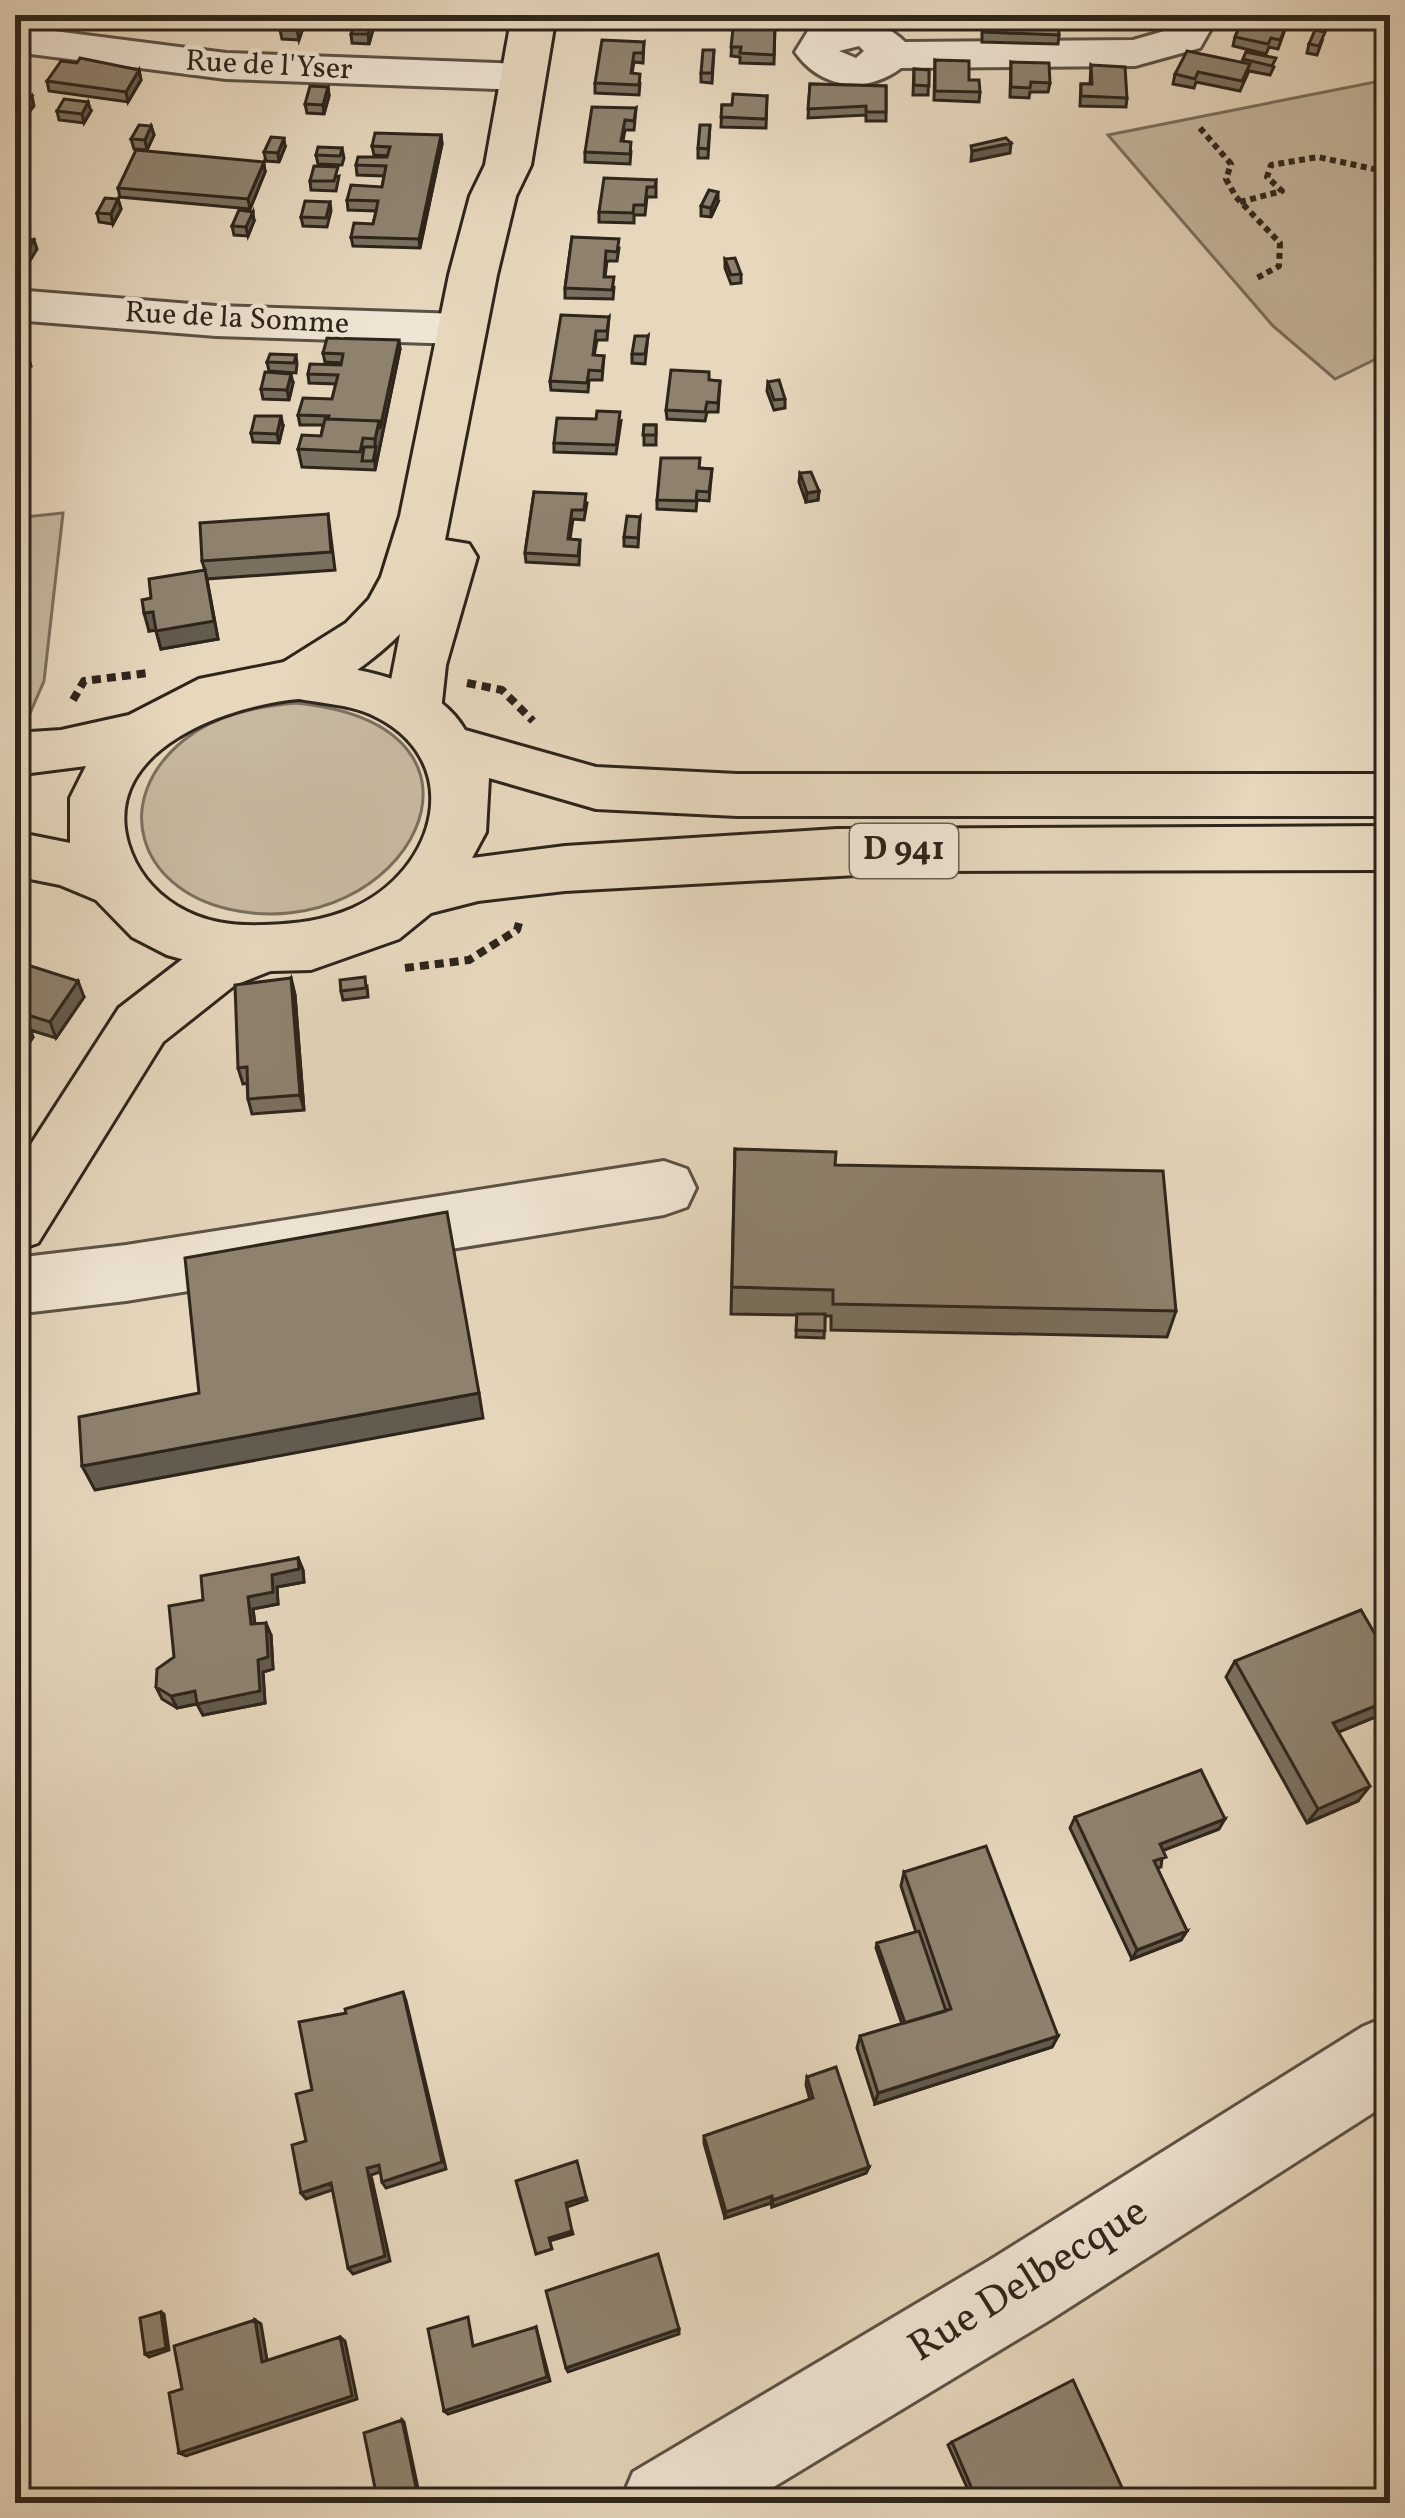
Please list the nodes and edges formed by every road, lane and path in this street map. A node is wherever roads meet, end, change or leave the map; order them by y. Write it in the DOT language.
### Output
graph roads {
  1 [pos="534,15"];
  2 [pos="1197,15"];
  3 [pos="865,34"];
  4 [pos="15,39"];
  5 [pos="524,77"];
  6 [pos="1200,128"];
  7 [pos="508,165"];
  8 [pos="1390,182"];
  9 [pos="1240,202"];
  10 [pos="1255,279"];
  11 [pos="15,304"];
  12 [pos="460,329"];
  13 [pos="473,446"];
  14 [pos="163,671"];
  15 [pos="299,679"];
  16 [pos="71,712"];
  17 [pos="439,713"];
  18 [pos="146,731"];
  19 [pos="536,741"];
  20 [pos="15,754"];
  21 [pos="1390,795"];
  22 [pos="1390,848"];
  23 [pos="15,854"];
  24 [pos="421,893"];
  25 [pos="129,900"];
  26 [pos="520,912"];
  27 [pos="257,951"];
  28 [pos="404,968"];
  29 [pos="141,1025"];
  30 [pos="664,1188"];
  31 [pos="15,1224"];
  32 [pos="15,1286"];
  33 [pos="1390,2055"];
  34 [pos="664,2503"];
  1 -- 5 [label="main road"];
  2 -- 3 [label="street"];
  4 -- 5 [label="street, Rue de l'Yser"];
  5 -- 7 [label="main road"];
  6 -- 9 [label="path"];
  7 -- 12 [label="main road"];
  7 -- 13 [label="main road"];
  8 -- 9 [label="path"];
  9 -- 10 [label="path"];
  11 -- 12 [label="street, Rue de la Somme"];
  12 -- 13 [label="main road"];
  12 -- 15 [label="main road"];
  13 -- 17 [label="main road"];
  14 -- 16 [label="path"];
  15 -- 17 [label="main road"];
  15 -- 18 [label="main road"];
  17 -- 19 [label="path"];
  17 -- 21 [label="main road, D 941"];
  17 -- 24 [label="main road"];
  18 -- 20 [label="main road"];
  18 -- 25 [label="main road"];
  22 -- 24 [label="main road, D 941"];
  23 -- 25 [label="main road"];
  24 -- 27 [label="main road"];
  25 -- 27 [label="main road"];
  25 -- 29 [label="main road"];
  26 -- 28 [label="path"];
  27 -- 29 [label="main road"];
  29 -- 31 [label="main road"];
  30 -- 32 [label="street"];
  33 -- 34 [label="street, Rue Delbecque"];
}
